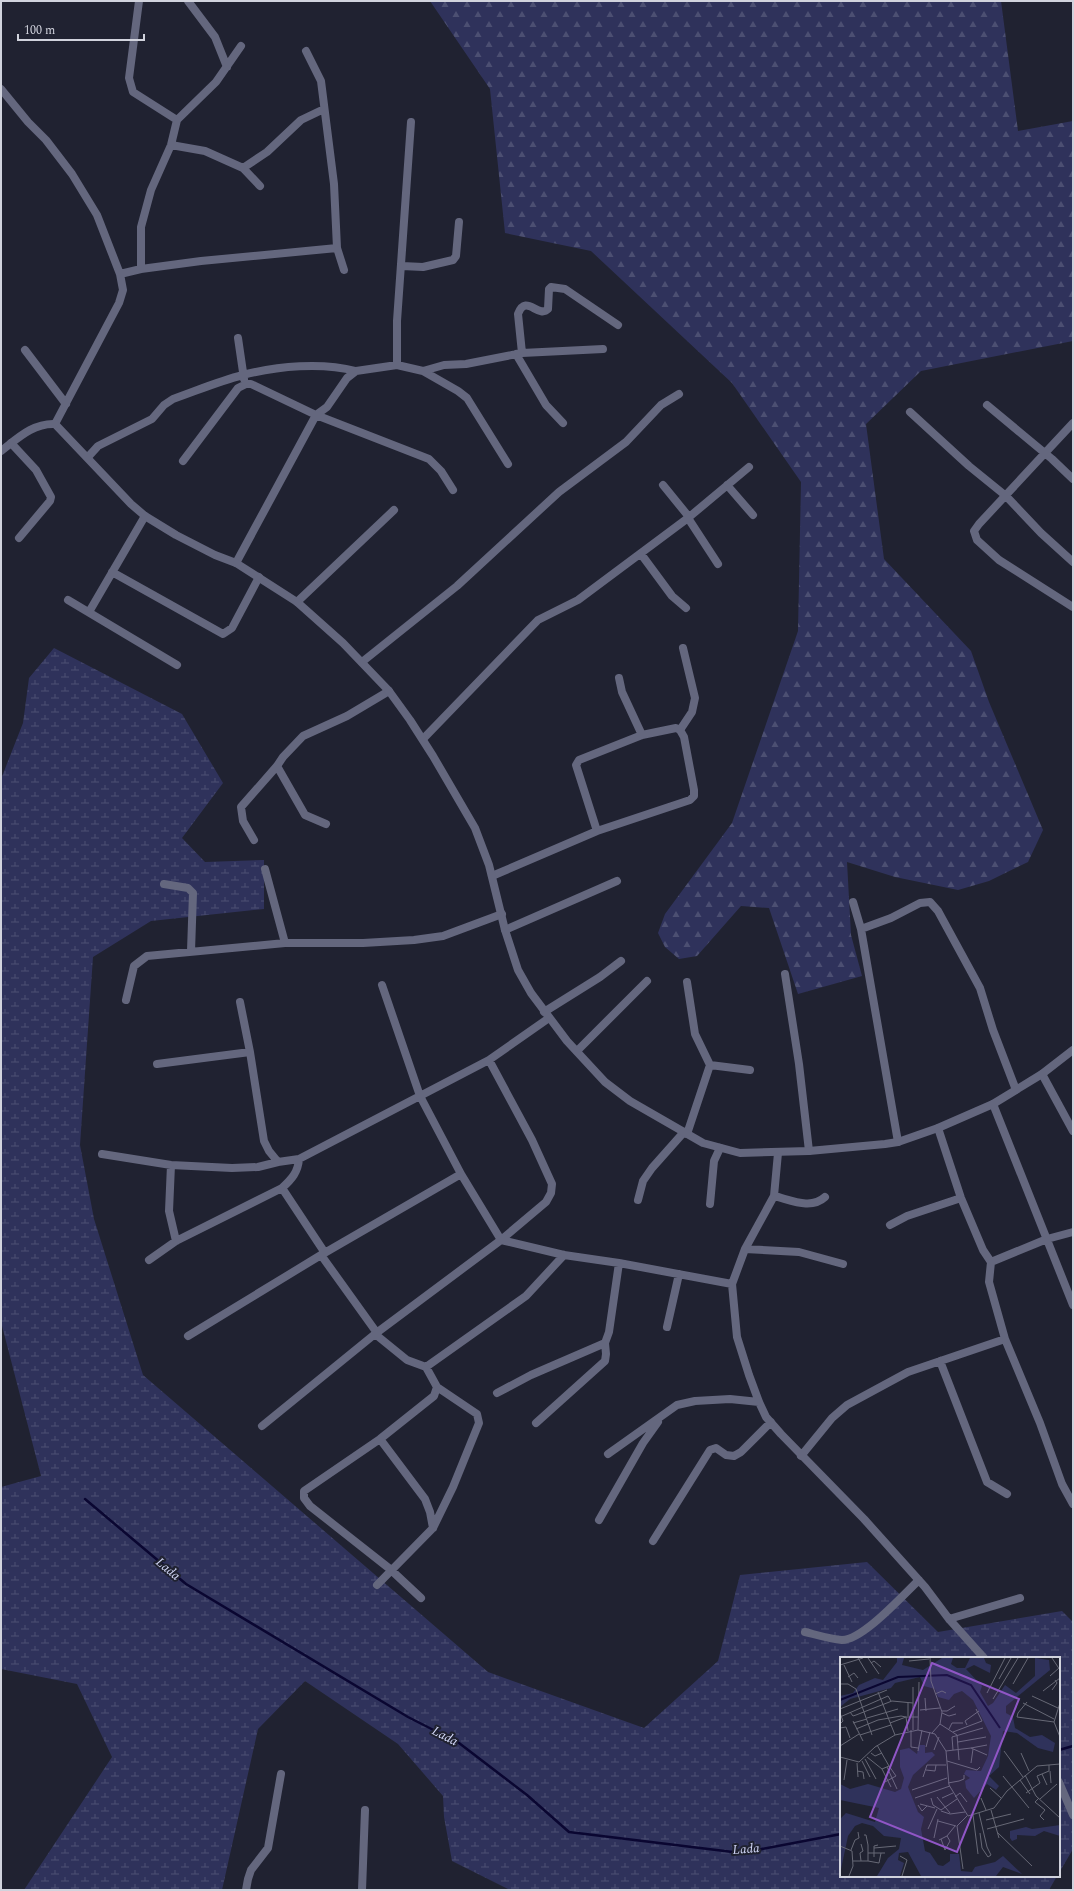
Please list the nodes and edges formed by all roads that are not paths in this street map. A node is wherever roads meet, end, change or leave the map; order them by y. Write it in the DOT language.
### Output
graph roads {
  1 [pos="139,1"];
  2 [pos="188,1"];
  3 [pos="241,46"];
  4 [pos="306,51"];
  5 [pos="227,66"];
  6 [pos="1,89"];
  7 [pos="324,109"];
  8 [pos="177,120"];
  9 [pos="411,122"];
  10 [pos="171,145"];
  11 [pos="243,168"];
  12 [pos="260,186"];
  13 [pos="459,222"];
  14 [pos="337,248"];
  15 [pos="402,266"];
  16 [pos="141,269"];
  17 [pos="344,270"];
  18 [pos="120,274"];
  19 [pos="618,326"];
  20 [pos="238,338"];
  21 [pos="603,349"];
  22 [pos="25,350"];
  23 [pos="519,354"];
  24 [pos="397,364"];
  25 [pos="356,370"];
  26 [pos="423,371"];
  27 [pos="243,375"];
  28 [pos="246,384"];
  29 [pos="679,394"];
  30 [pos="66,404"];
  31 [pos="987,405"];
  32 [pos="910,412"];
  33 [pos="316,415"];
  34 [pos="562,423"];
  35 [pos="1073,423"];
  36 [pos="55,424"];
  37 [pos="11,443"];
  38 [pos="1,451"];
  39 [pos="1046,454"];
  40 [pos="88,457"];
  41 [pos="183,461"];
  42 [pos="508,464"];
  43 [pos="749,467"];
  44 [pos="1073,479"];
  45 [pos="663,485"];
  46 [pos="727,485"];
  47 [pos="453,490"];
  48 [pos="1006,496"];
  49 [pos="394,510"];
  50 [pos="753,515"];
  51 [pos="145,516"];
  52 [pos="688,518"];
  53 [pos="19,538"];
  54 [pos="641,554"];
  55 [pos="1073,562"];
  56 [pos="236,563"];
  57 [pos="718,564"];
  58 [pos="112,572"];
  59 [pos="259,578"];
  60 [pos="68,600"];
  61 [pos="297,602"];
  62 [pos="1073,607"];
  63 [pos="686,608"];
  64 [pos="89,612"];
  65 [pos="683,648"];
  66 [pos="362,662"];
  67 [pos="177,665"];
  68 [pos="618,678"];
  69 [pos="389,691"];
  70 [pos="680,730"];
  71 [pos="642,735"];
  72 [pos="423,739"];
  73 [pos="277,766"];
  74 [pos="326,824"];
  75 [pos="596,831"];
  76 [pos="254,840"];
  77 [pos="265,869"];
  78 [pos="492,876"];
  79 [pos="617,882"];
  80 [pos="164,884"];
  81 [pos="853,902"];
  82 [pos="502,914"];
  83 [pos="860,929"];
  84 [pos="505,930"];
  85 [pos="285,943"];
  86 [pos="191,951"];
  87 [pos="621,961"];
  88 [pos="785,974"];
  89 [pos="647,981"];
  90 [pos="687,982"];
  91 [pos="382,985"];
  92 [pos="126,1000"];
  93 [pos="240,1002"];
  94 [pos="546,1015"];
  95 [pos="1073,1050"];
  96 [pos="577,1051"];
  97 [pos="250,1052"];
  98 [pos="488,1060"];
  99 [pos="157,1064"];
  100 [pos="710,1066"];
  101 [pos="750,1070"];
  102 [pos="1042,1074"];
  103 [pos="1016,1090"];
  104 [pos="420,1096"];
  105 [pos="993,1104"];
  106 [pos="938,1128"];
  107 [pos="1073,1131"];
  108 [pos="685,1133"];
  109 [pos="898,1142"];
  110 [pos="720,1148"];
  111 [pos="809,1152"];
  112 [pos="778,1153"];
  113 [pos="102,1154"];
  114 [pos="299,1159"];
  115 [pos="278,1162"];
  116 [pos="171,1165"];
  117 [pos="461,1174"];
  118 [pos="282,1188"];
  119 [pos="774,1196"];
  120 [pos="825,1197"];
  121 [pos="961,1198"];
  122 [pos="638,1200"];
  123 [pos="710,1204"];
  124 [pos="890,1225"];
  125 [pos="1073,1232"];
  126 [pos="1047,1238"];
  127 [pos="501,1240"];
  128 [pos="176,1241"];
  129 [pos="745,1249"];
  130 [pos="323,1254"];
  131 [pos="564,1255"];
  132 [pos="149,1260"];
  133 [pos="991,1262"];
  134 [pos="619,1263"];
  135 [pos="843,1264"];
  136 [pos="679,1274"];
  137 [pos="732,1284"];
  138 [pos="1073,1305"];
  139 [pos="667,1327"];
  140 [pos="376,1334"];
  141 [pos="188,1336"];
  142 [pos="1005,1339"];
  143 [pos="605,1343"];
  144 [pos="940,1361"];
  145 [pos="426,1367"];
  146 [pos="437,1387"];
  147 [pos="497,1393"];
  148 [pos="759,1402"];
  149 [pos="661,1418"];
  150 [pos="771,1422"];
  151 [pos="536,1423"];
  152 [pos="262,1426"];
  153 [pos="380,1439"];
  154 [pos="608,1454"];
  155 [pos="801,1456"];
  156 [pos="1007,1494"];
  157 [pos="1073,1504"];
  158 [pos="599,1520"];
  159 [pos="433,1528"];
  160 [pos="653,1541"];
  161 [pos="390,1569"];
  162 [pos="919,1580"];
  163 [pos="377,1584"];
  164 [pos="421,1598"];
  165 [pos="1020,1598"];
  166 [pos="948,1619"];
  167 [pos="805,1632"];
  168 [pos="983,1657"];
  169 [pos="281,1774"];
  170 [pos="1060,1784"];
  171 [pos="366,1810"];
  172 [pos="1073,1815"];
  173 [pos="246,1890"];
  174 [pos="362,1890"];
  1 -- 8 [label="street"];
  2 -- 5 [label="street"];
  3 -- 5 [label="street"];
  4 -- 7 [label="street"];
  5 -- 8 [label="street"];
  6 -- 18 [label="street"];
  7 -- 11 [label="street"];
  7 -- 14 [label="street"];
  8 -- 10 [label="street"];
  9 -- 15 [label="street"];
  10 -- 11 [label="street"];
  10 -- 16 [label="street"];
  11 -- 12 [label="street"];
  13 -- 15 [label="street"];
  14 -- 16 [label="street"];
  14 -- 17 [label="street"];
  15 -- 24 [label="street"];
  16 -- 18 [label="street"];
  18 -- 30 [label="street"];
  19 -- 23 [label="street"];
  20 -- 27 [label="street"];
  21 -- 23 [label="street"];
  22 -- 30 [label="street"];
  23 -- 26 [label="street"];
  23 -- 34 [label="street"];
  24 -- 25 [label="street"];
  24 -- 26 [label="street"];
  25 -- 27 [label="street"];
  25 -- 33 [label="street"];
  26 -- 42 [label="street"];
  27 -- 28 [label="street"];
  27 -- 40 [label="street"];
  28 -- 33 [label="street"];
  28 -- 41 [label="street"];
  29 -- 66 [label="street"];
  30 -- 36 [label="street"];
  31 -- 39 [label="street"];
  32 -- 48 [label="street"];
  33 -- 47 [label="street"];
  33 -- 56 [label="street"];
  35 -- 39 [label="street"];
  36 -- 37 [label="street"];
  36 -- 40 [label="street"];
  37 -- 38 [label="street"];
  37 -- 53 [label="street"];
  39 -- 44 [label="street"];
  39 -- 48 [label="street"];
  40 -- 51 [label="street"];
  43 -- 46 [label="street"];
  45 -- 52 [label="street"];
  46 -- 50 [label="street"];
  46 -- 52 [label="street"];
  48 -- 55 [label="street"];
  48 -- 62 [label="street"];
  49 -- 61 [label="street"];
  51 -- 56 [label="street"];
  51 -- 58 [label="street"];
  52 -- 54 [label="street"];
  52 -- 57 [label="street"];
  54 -- 63 [label="street"];
  54 -- 72 [label="street"];
  56 -- 59 [label="street"];
  58 -- 59 [label="street"];
  58 -- 64 [label="street"];
  59 -- 61 [label="street"];
  60 -- 64 [label="street"];
  61 -- 66 [label="street"];
  64 -- 67 [label="street"];
  65 -- 70 [label="street"];
  66 -- 69 [label="street"];
  68 -- 71 [label="street"];
  69 -- 72 [label="street"];
  69 -- 73 [label="street"];
  70 -- 71 [label="street"];
  70 -- 75 [label="street"];
  71 -- 75 [label="street"];
  72 -- 78 [label="street"];
  73 -- 74 [label="street"];
  73 -- 76 [label="street"];
  75 -- 78 [label="street"];
  77 -- 85 [label="street"];
  78 -- 82 [label="street"];
  79 -- 84 [label="street"];
  80 -- 86 [label="street"];
  81 -- 83 [label="street"];
  82 -- 84 [label="street"];
  82 -- 85 [label="street"];
  83 -- 103 [label="street"];
  83 -- 109 [label="street"];
  84 -- 94 [label="street"];
  85 -- 86 [label="street"];
  86 -- 92 [label="street"];
  87 -- 94 [label="street"];
  88 -- 111 [label="street"];
  89 -- 96 [label="street"];
  90 -- 100 [label="street"];
  91 -- 104 [label="street"];
  93 -- 97 [label="street"];
  94 -- 96 [label="street"];
  94 -- 98 [label="street"];
  95 -- 102 [label="street"];
  96 -- 108 [label="street"];
  97 -- 99 [label="street"];
  97 -- 115 [label="street"];
  98 -- 104 [label="street"];
  98 -- 127 [label="street"];
  100 -- 101 [label="street"];
  100 -- 108 [label="street"];
  102 -- 103 [label="street"];
  102 -- 107 [label="street"];
  103 -- 105 [label="street"];
  104 -- 114 [label="street"];
  104 -- 117 [label="street"];
  105 -- 106 [label="street"];
  105 -- 126 [label="street"];
  106 -- 109 [label="street"];
  106 -- 121 [label="street"];
  108 -- 110 [label="street"];
  108 -- 122 [label="street"];
  109 -- 111 [label="street"];
  110 -- 112 [label="street"];
  110 -- 123 [label="street"];
  111 -- 112 [label="street"];
  112 -- 119 [label="street"];
  113 -- 116 [label="street"];
  114 -- 115 [label="street"];
  114 -- 118 [label="street"];
  115 -- 116 [label="street"];
  116 -- 128 [label="street"];
  117 -- 127 [label="street"];
  117 -- 130 [label="street"];
  118 -- 128 [label="street"];
  118 -- 130 [label="street"];
  119 -- 120 [label="street"];
  119 -- 129 [label="street"];
  121 -- 124 [label="street"];
  121 -- 133 [label="street"];
  125 -- 126 [label="street"];
  126 -- 133 [label="street"];
  126 -- 138 [label="street"];
  127 -- 131 [label="street"];
  127 -- 140 [label="street"];
  128 -- 132 [label="street"];
  129 -- 135 [label="street"];
  129 -- 137 [label="street"];
  130 -- 140 [label="street"];
  130 -- 141 [label="street"];
  131 -- 134 [label="street"];
  131 -- 145 [label="street"];
  133 -- 142 [label="street"];
  134 -- 136 [label="street"];
  134 -- 143 [label="street"];
  136 -- 137 [label="street"];
  136 -- 139 [label="street"];
  137 -- 148 [label="street"];
  140 -- 145 [label="street"];
  140 -- 152 [label="street"];
  142 -- 144 [label="street"];
  142 -- 157 [label="street"];
  143 -- 147 [label="street"];
  143 -- 151 [label="street"];
  144 -- 155 [label="street"];
  144 -- 156 [label="street"];
  145 -- 146 [label="street"];
  146 -- 153 [label="street"];
  146 -- 159 [label="street"];
  148 -- 149 [label="street"];
  148 -- 150 [label="street"];
  149 -- 154 [label="street"];
  149 -- 158 [label="street"];
  150 -- 155 [label="street"];
  150 -- 160 [label="street"];
  153 -- 159 [label="street"];
  153 -- 161 [label="street"];
  155 -- 162 [label="street"];
  159 -- 161 [label="street"];
  161 -- 163 [label="street"];
  161 -- 164 [label="street"];
  162 -- 166 [label="street"];
  162 -- 167 [label="street"];
  165 -- 166 [label="street"];
  166 -- 168 [label="street"];
  169 -- 173 [label="street"];
  170 -- 172 [label="street"];
  171 -- 174 [label="street"];
}
